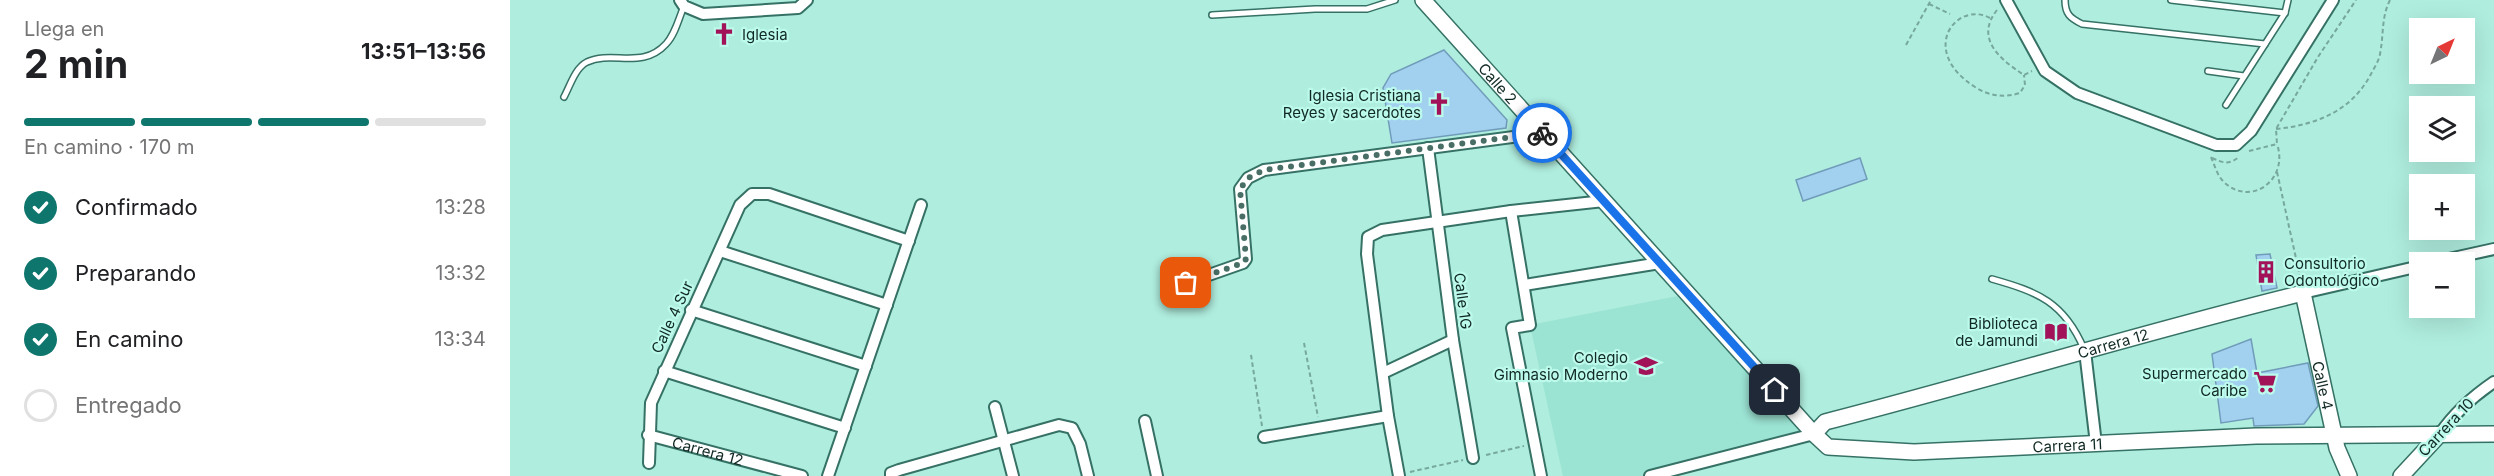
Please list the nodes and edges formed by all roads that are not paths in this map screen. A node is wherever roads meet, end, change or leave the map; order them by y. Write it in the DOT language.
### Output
graph roads {
  1 [pos="1395,0"];
  2 [pos="2066,0"];
  3 [pos="2171,0"];
  4 [pos="2288,0"];
  5 [pos="2333,0"];
  6 [pos="807,1"];
  7 [pos="682,3"];
  8 [pos="2003,4"];
  9 [pos="1427,5"];
  10 [pos="746,6"];
  11 [pos="2285,13"];
  12 [pos="1212,15"];
  13 [pos="2265,44"];
  14 [pos="2208,71"];
  15 [pos="2244,76"];
  16 [pos="564,97"];
  17 [pos="2226,105"];
  18 [pos="1543,133"];
  19 [pos="1428,148"];
  20 [pos="1604,201"];
  21 [pos="921,205"];
  22 [pos="1511,211"];
  23 [pos="1438,223"];
  24 [pos="909,241"];
  25 [pos="2494,249"];
  26 [pos="720,251"];
  27 [pos="2475,253"];
  28 [pos="1660,262"];
  29 [pos="2409,269"];
  30 [pos="1992,279"];
  31 [pos="1186,283"];
  32 [pos="1524,285"];
  33 [pos="2303,293"];
  34 [pos="887,305"];
  35 [pos="691,310"];
  36 [pos="1453,340"];
  37 [pos="2085,351"];
  38 [pos="866,366"];
  39 [pos="664,371"];
  40 [pos="1383,373"];
  41 [pos="2494,382"];
  42 [pos="995,406"];
  43 [pos="1388,416"];
  44 [pos="1145,421"];
  45 [pos="845,428"];
  46 [pos="1814,434"];
  47 [pos="2334,434"];
  48 [pos="2440,434"];
  49 [pos="2494,434"];
  50 [pos="648,435"];
  51 [pos="1264,437"];
  52 [pos="1004,442"];
  53 [pos="2096,444"];
  54 [pos="1473,458"];
  55 [pos="649,463"];
  56 [pos="802,476"];
  57 [pos="828,476"];
  58 [pos="891,476"];
  59 [pos="1012,476"];
  60 [pos="1088,476"];
  61 [pos="1157,476"];
  62 [pos="1399,476"];
  63 [pos="1541,476"];
  64 [pos="1650,476"];
  65 [pos="2349,476"];
  66 [pos="2402,476"];
  1 -- 12 [label="lane"];
  2 -- 13 [label="lane"];
  3 -- 11 [label="lane"];
  4 -- 11 [label="lane"];
  5 -- 8 [label="street"];
  6 -- 10 [label="street"];
  7 -- 10 [label="street"];
  7 -- 16 [label="lane"];
  9 -- 18 [label="main road, Calle 2"];
  11 -- 13 [label="lane"];
  13 -- 15 [label="lane"];
  14 -- 15 [label="lane"];
  15 -- 17 [label="lane"];
  18 -- 19 [label="street"];
  18 -- 20 [label="main road, Calle 2"];
  19 -- 23 [label="street, Calle 1G"];
  19 -- 31 [label="street"];
  20 -- 22 [label="street"];
  20 -- 28 [label="main road, Calle 2"];
  21 -- 24 [label="street"];
  22 -- 23 [label="street"];
  22 -- 32 [label="street"];
  23 -- 36 [label="street, Calle 1G"];
  23 -- 40 [label="street"];
  24 -- 26 [label="street, Calle 4 Sur"];
  24 -- 34 [label="street"];
  25 -- 27 [label="street"];
  26 -- 34 [label="street"];
  26 -- 35 [label="street, Calle 4 Sur"];
  28 -- 32 [label="street"];
  28 -- 46 [label="main road, Calle 2"];
  29 -- 33 [label="street, Carrera 12"];
  30 -- 37 [label="lane"];
  32 -- 63 [label="street"];
  33 -- 37 [label="main road, Carrera 12"];
  33 -- 47 [label="main road, Calle 4"];
  34 -- 38 [label="street"];
  35 -- 38 [label="street"];
  35 -- 39 [label="street, Calle 4 Sur"];
  36 -- 40 [label="street"];
  36 -- 54 [label="street, Calle 1G"];
  37 -- 46 [label="main road, Carrera 12"];
  37 -- 53 [label="street"];
  38 -- 45 [label="street"];
  39 -- 45 [label="street"];
  39 -- 50 [label="street, Calle 4 Sur"];
  40 -- 43 [label="street"];
  41 -- 48 [label="street, Carrera 10"];
  42 -- 52 [label="street"];
  43 -- 51 [label="street"];
  43 -- 62 [label="street"];
  44 -- 61 [label="street"];
  45 -- 57 [label="street"];
  46 -- 53 [label="main road, Carrera 11"];
  46 -- 64 [label="street"];
  47 -- 48 [label="main road, Carrera 11"];
  47 -- 53 [label="main road, Carrera 11"];
  47 -- 65 [label="main road, Calle 4"];
  48 -- 49 [label="main road, Carrera 11"];
  48 -- 66 [label="main road, Carrera 10"];
  50 -- 55 [label="street, Calle 4 Sur"];
  50 -- 56 [label="street, Carrera 12"];
  52 -- 58 [label="street"];
  52 -- 59 [label="street"];
  52 -- 60 [label="street"];
}
